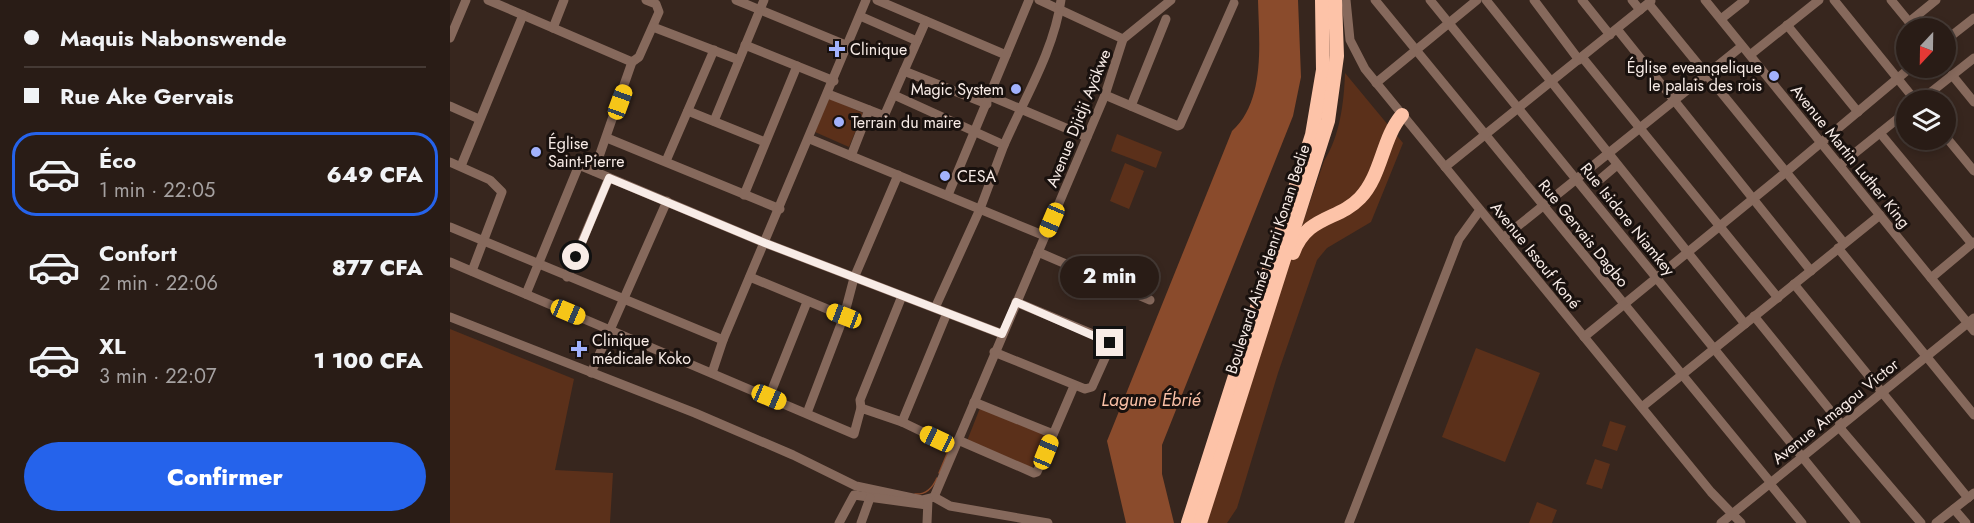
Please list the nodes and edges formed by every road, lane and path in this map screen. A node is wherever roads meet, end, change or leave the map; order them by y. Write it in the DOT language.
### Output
graph roads {
  1 [pos="466,0"];
  2 [pos="488,0"];
  3 [pos="564,0"];
  4 [pos="646,0"];
  5 [pos="736,0"];
  6 [pos="764,0"];
  7 [pos="866,0"];
  8 [pos="877,0"];
  9 [pos="1029,0"];
  10 [pos="1039,0"];
  11 [pos="1171,0"];
  12 [pos="1322,0"];
  13 [pos="1335,0"];
  14 [pos="1346,0"];
  15 [pos="1375,0"];
  16 [pos="1430,0"];
  17 [pos="1477,0"];
  18 [pos="1486,0"];
  19 [pos="1534,0"];
  20 [pos="1582,0"];
  21 [pos="1632,0"];
  22 [pos="1705,0"];
  23 [pos="1745,0"];
  24 [pos="1819,0"];
  25 [pos="1834,0"];
  26 [pos="1891,0"];
  27 [pos="1936,0"];
  28 [pos="1651,2"];
  29 [pos="1234,3"];
  30 [pos="1060,4"];
  31 [pos="1158,4"];
  32 [pos="760,10"];
  33 [pos="1640,10"];
  34 [pos="523,15"];
  35 [pos="860,16"];
  36 [pos="1905,18"];
  37 [pos="1918,18"];
  38 [pos="1721,19"];
  39 [pos="1166,20"];
  40 [pos="926,21"];
  41 [pos="1970,21"];
  42 [pos="1449,23"];
  43 [pos="1787,26"];
  44 [pos="653,27"];
  45 [pos="553,28"];
  46 [pos="1613,32"];
  47 [pos="1956,32"];
  48 [pos="1974,32"];
  49 [pos="450,38"];
  50 [pos="1123,39"];
  51 [pos="917,41"];
  52 [pos="746,45"];
  53 [pos="848,46"];
  54 [pos="1742,46"];
  55 [pos="714,50"];
  56 [pos="1415,51"];
  57 [pos="1006,54"];
  58 [pos="1750,55"];
  59 [pos="1581,58"];
  60 [pos="1974,58"];
  61 [pos="739,60"];
  62 [pos="632,62"];
  63 [pos="797,66"];
  64 [pos="904,71"];
  65 [pos="1956,72"];
  66 [pos="1707,74"];
  67 [pos="1896,77"];
  68 [pos="1897,78"];
  69 [pos="1948,78"];
  70 [pos="1954,78"];
  71 [pos="834,81"];
  72 [pos="1551,82"];
  73 [pos="1376,83"];
  74 [pos="1907,90"];
  75 [pos="1933,90"];
  76 [pos="828,94"];
  77 [pos="894,95"];
  78 [pos="1105,95"];
  79 [pos="989,100"];
  80 [pos="1675,100"];
  81 [pos="1974,102"];
  82 [pos="450,106"];
  83 [pos="1131,106"];
  84 [pos="1518,108"];
  85 [pos="1020,109"];
  86 [pos="869,110"];
  87 [pos="688,111"];
  88 [pos="1858,112"];
  89 [pos="1402,115"];
  90 [pos="479,119"];
  91 [pos="1896,120"];
  92 [pos="714,121"];
  93 [pos="1640,128"];
  94 [pos="975,132"];
  95 [pos="1880,133"];
  96 [pos="1485,136"];
  97 [pos="1087,137"];
  98 [pos="607,138"];
  99 [pos="810,139"];
  100 [pos="765,142"];
  101 [pos="1821,142"];
  102 [pos="1004,145"];
  103 [pos="1956,149"];
  104 [pos="1608,153"];
  105 [pos="851,156"];
  106 [pos="666,160"];
  107 [pos="450,162"];
  108 [pos="1617,165"];
  109 [pos="1840,165"];
  110 [pos="460,166"];
  111 [pos="1445,167"];
  112 [pos="594,171"];
  113 [pos="1974,171"];
  114 [pos="1786,172"];
  115 [pos="898,175"];
  116 [pos="609,178"];
  117 [pos="1576,179"];
  118 [pos="1597,182"];
  119 [pos="744,195"];
  120 [pos="948,195"];
  121 [pos="1754,198"];
  122 [pos="667,201"];
  123 [pos="1543,206"];
  124 [pos="980,208"];
  125 [pos="780,209"];
  126 [pos="1480,210"];
  127 [pos="1880,215"];
  128 [pos="450,227"];
  129 [pos="1720,227"];
  130 [pos="1045,236"];
  131 [pos="1503,238"];
  132 [pos="484,242"];
  133 [pos="765,243"];
  134 [pos="1973,243"];
  135 [pos="1841,246"];
  136 [pos="1038,252"];
  137 [pos="1688,253"];
  138 [pos="450,262"];
  139 [pos="539,265"];
  140 [pos="472,271"];
  141 [pos="1811,271"];
  142 [pos="567,277"];
  143 [pos="750,277"];
  144 [pos="854,278"];
  145 [pos="1656,278"];
  146 [pos="1931,278"];
  147 [pos="1794,284"];
  148 [pos="526,294"];
  149 [pos="902,296"];
  150 [pos="1778,298"];
  151 [pos="624,300"];
  152 [pos="1150,300"];
  153 [pos="807,302"];
  154 [pos="1016,302"];
  155 [pos="1623,305"];
  156 [pos="935,308"];
  157 [pos="947,313"];
  158 [pos="844,316"];
  159 [pos="1754,316"];
  160 [pos="450,317"];
  161 [pos="1264,320"];
  162 [pos="1745,324"];
  163 [pos="1972,324"];
  164 [pos="609,330"];
  165 [pos="1002,334"];
  166 [pos="1584,337"];
  167 [pos="723,340"];
  168 [pos="1714,349"];
  169 [pos="994,352"];
  170 [pos="1926,356"];
  171 [pos="591,373"];
  172 [pos="712,373"];
  173 [pos="1682,374"];
  174 [pos="1074,386"];
  175 [pos="1883,393"];
  176 [pos="769,397"];
  177 [pos="974,402"];
  178 [pos="1642,407"];
  179 [pos="861,408"];
  180 [pos="807,413"];
  181 [pos="1974,415"];
  182 [pos="902,422"];
  183 [pos="1841,426"];
  184 [pos="1053,434"];
  185 [pos="956,443"];
  186 [pos="1802,457"];
  187 [pos="1770,483"];
  188 [pos="1971,496"];
  189 [pos="870,498"];
  190 [pos="930,501"];
  191 [pos="1200,501"];
  192 [pos="1954,509"];
  193 [pos="1733,513"];
  194 [pos="839,523"];
  195 [pos="861,523"];
  196 [pos="927,523"];
  197 [pos="1048,523"];
  198 [pos="1188,523"];
  199 [pos="1200,523"];
  200 [pos="1349,523"];
  201 [pos="1721,523"];
  202 [pos="1741,523"];
  203 [pos="1802,523"];
  204 [pos="1856,523"];
  205 [pos="1921,523"];
  206 [pos="1936,523"];
  207 [pos="1966,523"];
  1 -- 49 [label="street"];
  2 -- 34 [label="street"];
  3 -- 45 [label="street"];
  4 -- 44 [label="street"];
  5 -- 32 [label="street"];
  6 -- 32 [label="street"];
  7 -- 35 [label="street"];
  8 -- 40 [label="street"];
  9 -- 57 [label="street"];
  10 -- 30 [label="street, Avenue Djidji Ayökwe"];
  11 -- 31 [label="street"];
  12 -- 191 [label="highway, Boulevard Aimé Henri Konan Bedie"];
  13 -- 161 [label="highway, Boulevard Aimé Henri Konan Bedie"];
  14 -- 73 [label="street, Avenue Issouf Koné"];
  15 -- 56 [label="street, Rue Gervais Dagbo"];
  16 -- 42 [label="street, Rue Isidore Niamkey"];
  17 -- 42 [label="street"];
  18 -- 72 [label="street"];
  19 -- 59 [label="street"];
  20 -- 46 [label="street"];
  21 -- 33 [label="street"];
  22 -- 38 [label="street, Avenue Martin Luther King"];
  23 -- 38 [label="street"];
  24 -- 43 [label="street"];
  25 -- 67 [label="street"];
  26 -- 36 [label="street"];
  27 -- 37 [label="street"];
  28 -- 33 [label="street"];
  28 -- 66 [label="street"];
  29 -- 83 [label="street"];
  30 -- 50 [label="street, Avenue Djidji Ayökwe"];
  30 -- 85 [label="street"];
  31 -- 50 [label="street"];
  32 -- 52 [label="street"];
  32 -- 53 [label="street"];
  33 -- 46 [label="street"];
  34 -- 45 [label="street"];
  34 -- 90 [label="street"];
  35 -- 51 [label="street"];
  35 -- 53 [label="street"];
  38 -- 54 [label="street, Avenue Martin Luther King"];
  39 -- 83 [label="street"];
  40 -- 51 [label="street"];
  40 -- 57 [label="street"];
  41 -- 47 [label="street"];
  41 -- 48 [label="street"];
  42 -- 56 [label="street"];
  42 -- 84 [label="street, Rue Isidore Niamkey"];
  43 -- 58 [label="street"];
  43 -- 88 [label="street"];
  44 -- 55 [label="street"];
  44 -- 62 [label="street"];
  45 -- 62 [label="street"];
  46 -- 59 [label="street"];
  46 -- 80 [label="street"];
  50 -- 78 [label="street, Avenue Djidji Ayökwe"];
  51 -- 64 [label="street"];
  52 -- 61 [label="street"];
  52 -- 63 [label="street"];
  53 -- 71 [label="street"];
  54 -- 58 [label="street, Avenue Martin Luther King"];
  54 -- 66 [label="street"];
  55 -- 61 [label="street"];
  55 -- 87 [label="street"];
  56 -- 73 [label="street"];
  56 -- 96 [label="street, Rue Gervais Dagbo"];
  57 -- 79 [label="street"];
  58 -- 101 [label="street, Avenue Martin Luther King"];
  59 -- 72 [label="street"];
  59 -- 93 [label="street"];
  60 -- 65 [label="street"];
  61 -- 92 [label="street"];
  62 -- 98 [label="street"];
  63 -- 71 [label="street"];
  63 -- 100 [label="street"];
  64 -- 77 [label="street"];
  64 -- 79 [label="street"];
  66 -- 80 [label="street"];
  66 -- 114 [label="street"];
  68 -- 74 [label="street"];
  68 -- 88 [label="street"];
  69 -- 75 [label="street"];
  70 -- 81 [label="street"];
  71 -- 76 [label="street"];
  72 -- 84 [label="street"];
  72 -- 104 [label="street"];
  73 -- 89 [label="street, Avenue Issouf Koné"];
  76 -- 86 [label="street"];
  76 -- 99 [label="street"];
  77 -- 86 [label="street"];
  77 -- 94 [label="street"];
  78 -- 83 [label="street"];
  78 -- 97 [label="street, Avenue Djidji Ayökwe"];
  79 -- 85 [label="street"];
  79 -- 94 [label="street"];
  80 -- 93 [label="street"];
  80 -- 121 [label="street"];
  82 -- 90 [label="street"];
  84 -- 96 [label="street"];
  84 -- 117 [label="street, Rue Isidore Niamkey"];
  85 -- 97 [label="street"];
  85 -- 102 [label="street"];
  86 -- 105 [label="street"];
  87 -- 92 [label="street"];
  87 -- 106 [label="street"];
  88 -- 101 [label="street"];
  89 -- 111 [label="street, Avenue Issouf Koné"];
  89 -- 161 [label="highway"];
  90 -- 110 [label="street"];
  91 -- 95 [label="street"];
  92 -- 100 [label="street"];
  93 -- 104 [label="street"];
  93 -- 129 [label="street"];
  94 -- 102 [label="street"];
  94 -- 120 [label="street"];
  95 -- 109 [label="street"];
  95 -- 134 [label="street"];
  96 -- 111 [label="street"];
  96 -- 123 [label="street, Rue Gervais Dagbo"];
  97 -- 130 [label="street, Avenue Djidji Ayökwe"];
  98 -- 106 [label="street"];
  98 -- 112 [label="street"];
  99 -- 105 [label="street"];
  99 -- 125 [label="street"];
  100 -- 119 [label="street"];
  101 -- 109 [label="street, Avenue Martin Luther King"];
  101 -- 114 [label="street"];
  102 -- 124 [label="street"];
  103 -- 113 [label="street"];
  104 -- 108 [label="street"];
  104 -- 117 [label="street"];
  105 -- 115 [label="street"];
  106 -- 119 [label="street"];
  107 -- 110 [label="street"];
  108 -- 118 [label="street"];
  108 -- 137 [label="street"];
  109 -- 127 [label="street, Avenue Martin Luther King"];
  110 -- 132 [label="street"];
  111 -- 126 [label="street, Avenue Issouf Koné"];
  112 -- 116 [label="street"];
  112 -- 139 [label="street"];
  114 -- 121 [label="street"];
  114 -- 135 [label="street"];
  115 -- 120 [label="street"];
  115 -- 144 [label="street"];
  116 -- 122 [label="street"];
  116 -- 142 [label="street"];
  117 -- 123 [label="street"];
  117 -- 145 [label="street, Rue Isidore Niamkey"];
  119 -- 125 [label="street"];
  120 -- 124 [label="street"];
  121 -- 129 [label="street"];
  121 -- 141 [label="street"];
  122 -- 133 [label="street"];
  122 -- 151 [label="street"];
  123 -- 131 [label="street"];
  123 -- 155 [label="street, Rue Gervais Dagbo"];
  124 -- 130 [label="street"];
  124 -- 156 [label="street"];
  125 -- 133 [label="street"];
  126 -- 131 [label="street, Avenue Issouf Koné"];
  126 -- 200 [label="street"];
  127 -- 135 [label="street"];
  127 -- 146 [label="street, Avenue Martin Luther King"];
  128 -- 132 [label="street"];
  129 -- 137 [label="street"];
  129 -- 150 [label="street"];
  130 -- 136 [label="street, Avenue Djidji Ayökwe"];
  131 -- 166 [label="street, Avenue Issouf Koné"];
  132 -- 139 [label="street"];
  132 -- 140 [label="street"];
  133 -- 143 [label="street"];
  133 -- 144 [label="street"];
  134 -- 146 [label="street"];
  135 -- 141 [label="street"];
  135 -- 170 [label="street"];
  136 -- 152 [label="street"];
  136 -- 154 [label="street, Avenue Djidji Ayökwe"];
  137 -- 145 [label="street"];
  137 -- 162 [label="street"];
  138 -- 140 [label="street"];
  139 -- 142 [label="street"];
  139 -- 148 [label="street"];
  140 -- 148 [label="street"];
  141 -- 147 [label="street"];
  142 -- 151 [label="street"];
  143 -- 153 [label="street"];
  143 -- 167 [label="street"];
  144 -- 149 [label="street"];
  144 -- 158 [label="street"];
  145 -- 155 [label="street"];
  145 -- 168 [label="street, Rue Isidore Niamkey"];
  146 -- 163 [label="street, Avenue Martin Luther King"];
  147 -- 150 [label="street"];
  147 -- 175 [label="street"];
  148 -- 164 [label="street"];
  149 -- 156 [label="street"];
  149 -- 179 [label="street"];
  150 -- 159 [label="street"];
  151 -- 164 [label="street"];
  151 -- 167 [label="street"];
  153 -- 158 [label="street"];
  153 -- 176 [label="street"];
  154 -- 165 [label="street, Avenue Djidji Ayökwe"];
  154 -- 174 [label="street"];
  155 -- 166 [label="street"];
  155 -- 173 [label="street, Rue Gervais Dagbo"];
  156 -- 157 [label="street"];
  157 -- 165 [label="street"];
  157 -- 182 [label="street"];
  158 -- 180 [label="street"];
  159 -- 162 [label="street"];
  159 -- 183 [label="street"];
  160 -- 171 [label="street"];
  161 -- 191 [label="highway, Boulevard Aimé Henri Konan Bedie"];
  162 -- 168 [label="street"];
  163 -- 170 [label="street, Avenue Amagou Victor"];
  164 -- 171 [label="street"];
  164 -- 172 [label="street"];
  165 -- 169 [label="street, Avenue Djidji Ayökwe"];
  166 -- 178 [label="street, Avenue Issouf Koné"];
  167 -- 172 [label="street"];
  168 -- 173 [label="street"];
  168 -- 186 [label="street, Rue Isidore Niamkey"];
  169 -- 174 [label="street"];
  169 -- 177 [label="street, Avenue Djidji Ayökwe"];
  170 -- 175 [label="street, Avenue Amagou Victor"];
  170 -- 181 [label="street"];
  171 -- 190 [label="street"];
  172 -- 176 [label="street"];
  173 -- 178 [label="street"];
  173 -- 187 [label="street, Rue Gervais Dagbo"];
  174 -- 184 [label="street"];
  175 -- 183 [label="street, Avenue Amagou Victor"];
  175 -- 188 [label="street"];
  176 -- 180 [label="street"];
  177 -- 184 [label="street"];
  177 -- 185 [label="street, Avenue Djidji Ayökwe"];
  178 -- 193 [label="street, Avenue Issouf Koné"];
  179 -- 180 [label="street"];
  179 -- 182 [label="street"];
  182 -- 185 [label="street"];
  183 -- 186 [label="street, Avenue Amagou Victor"];
  183 -- 205 [label="street"];
  184 -- 185 [label="street"];
  185 -- 190 [label="street, Avenue Djidji Ayökwe"];
  186 -- 187 [label="street, Avenue Amagou Victor"];
  186 -- 204 [label="street, Rue Isidore Niamkey"];
  187 -- 193 [label="street, Avenue Amagou Victor"];
  187 -- 203 [label="street, Rue Gervais Dagbo"];
  188 -- 192 [label="street"];
  189 -- 190 [label="street"];
  189 -- 194 [label="street"];
  189 -- 195 [label="street"];
  190 -- 196 [label="street"];
  190 -- 197 [label="street"];
  191 -- 198 [label="highway, Boulevard Aimé Henri Konan Bedie"];
  191 -- 199 [label="highway, Boulevard Aimé Henri Konan Bedie"];
  192 -- 206 [label="street"];
  192 -- 207 [label="street"];
  193 -- 201 [label="street, Avenue Amagou Victor"];
  193 -- 202 [label="street, Avenue Issouf Koné"];
}
